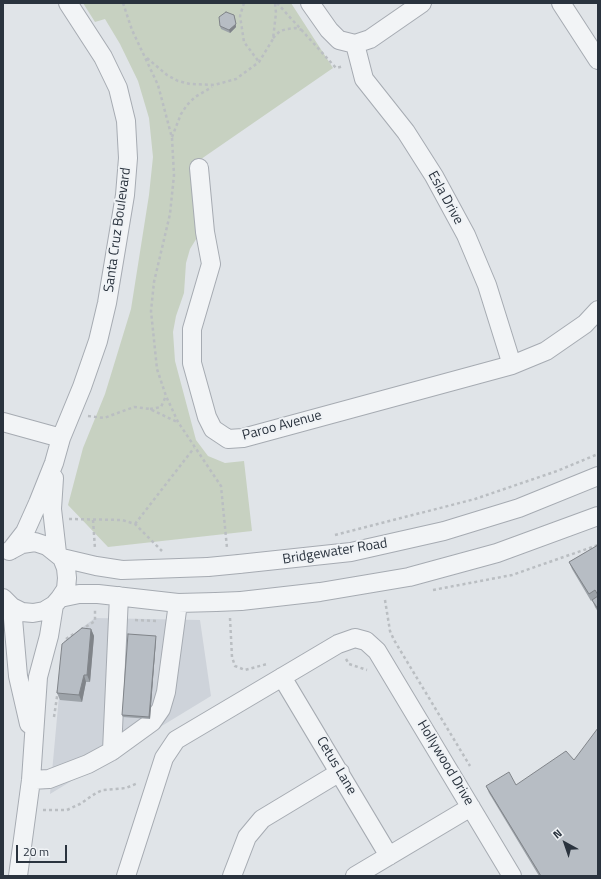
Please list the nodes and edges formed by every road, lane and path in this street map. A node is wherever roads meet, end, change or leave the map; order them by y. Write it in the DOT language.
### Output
graph roads {
  1 [pos="68,3"];
  2 [pos="123,3"];
  3 [pos="244,3"];
  4 [pos="275,3"];
  5 [pos="310,3"];
  6 [pos="422,3"];
  7 [pos="561,3"];
  8 [pos="304,31"];
  9 [pos="273,39"];
  10 [pos="355,44"];
  11 [pos="145,56"];
  12 [pos="598,60"];
  13 [pos="259,62"];
  14 [pos="214,86"];
  15 [pos="172,138"];
  16 [pos="199,168"];
  17 [pos="598,310"];
  18 [pos="512,365"];
  19 [pos="166,396"];
  20 [pos="150,409"];
  21 [pos="72,410"];
  22 [pos="3,422"];
  23 [pos="178,422"];
  24 [pos="61,438"];
  25 [pos="598,454"];
  26 [pos="54,463"];
  27 [pos="598,476"];
  28 [pos="54,519"];
  29 [pos="593,522"];
  30 [pos="135,524"];
  31 [pos="332,536"];
  32 [pos="164,552"];
  33 [pos="6,554"];
  34 [pos="59,556"];
  35 [pos="119,596"];
  36 [pos="385,600"];
  37 [pos="7,602"];
  38 [pos="57,602"];
  39 [pos="178,603"];
  40 [pos="101,620"];
  41 [pos="133,620"];
  42 [pos="95,621"];
  43 [pos="162,621"];
  44 [pos="282,677"];
  45 [pos="34,742"];
  46 [pos="112,751"];
  47 [pos="470,766"];
  48 [pos="340,772"];
  49 [pos="31,780"];
  50 [pos="471,807"];
  51 [pos="389,856"];
  52 [pos="18,876"];
  53 [pos="126,876"];
  54 [pos="232,876"];
  55 [pos="355,876"];
  56 [pos="512,876"];
  1 -- 21 [label="street, Santa Cruz Boulevard"];
  2 -- 11 [label="path"];
  3 -- 13 [label="path"];
  4 -- 9 [label="path"];
  5 -- 10 [label="street"];
  6 -- 10 [label="street"];
  7 -- 12 [label="street"];
  8 -- 9 [label="path"];
  9 -- 13 [label="path"];
  10 -- 18 [label="street, Esla Drive"];
  11 -- 14 [label="path"];
  11 -- 15 [label="path"];
  13 -- 14 [label="path"];
  14 -- 15 [label="path"];
  15 -- 19 [label="path"];
  16 -- 18 [label="street, Paroo Avenue"];
  17 -- 18 [label="street, Paroo Avenue"];
  19 -- 20 [label="path"];
  19 -- 23 [label="path"];
  20 -- 21 [label="path"];
  20 -- 23 [label="path"];
  21 -- 24 [label="street, Santa Cruz Boulevard"];
  22 -- 24 [label="street"];
  23 -- 30 [label="path"];
  24 -- 26 [label="street, Santa Cruz Boulevard"];
  25 -- 31 [label="path"];
  26 -- 28 [label="street, Santa Cruz Boulevard"];
  26 -- 33 [label="street, Santa Cruz Boulevard"];
  27 -- 34 [label="street, Bridgewater Road, bridge"];
  28 -- 30 [label="path"];
  28 -- 34 [label="street, Santa Cruz Boulevard"];
  29 -- 39 [label="street, bridge"];
  30 -- 32 [label="path"];
  33 -- 34 [label="street, Bridgewater Road"];
  34 -- 38 [label="street, Santa Cruz Boulevard"];
  35 -- 38 [label="street"];
  35 -- 39 [label="street"];
  35 -- 46 [label="street"];
  36 -- 47 [label="path"];
  37 -- 38 [label="street"];
  37 -- 45 [label="street"];
  38 -- 45 [label="street, Santa Cruz Boulevard"];
  39 -- 46 [label="street"];
  40 -- 42 [label="path"];
  41 -- 43 [label="path"];
  44 -- 48 [label="street, Cetus Lane"];
  44 -- 50 [label="street, Hollywood Drive"];
  44 -- 53 [label="street"];
  45 -- 49 [label="street, Santa Cruz Boulevard"];
  46 -- 49 [label="street"];
  48 -- 51 [label="street, Cetus Lane"];
  48 -- 54 [label="street"];
  49 -- 52 [label="street, Santa Cruz Boulevard"];
  50 -- 51 [label="street"];
  50 -- 56 [label="street, Hollywood Drive"];
  51 -- 55 [label="street"];
}
